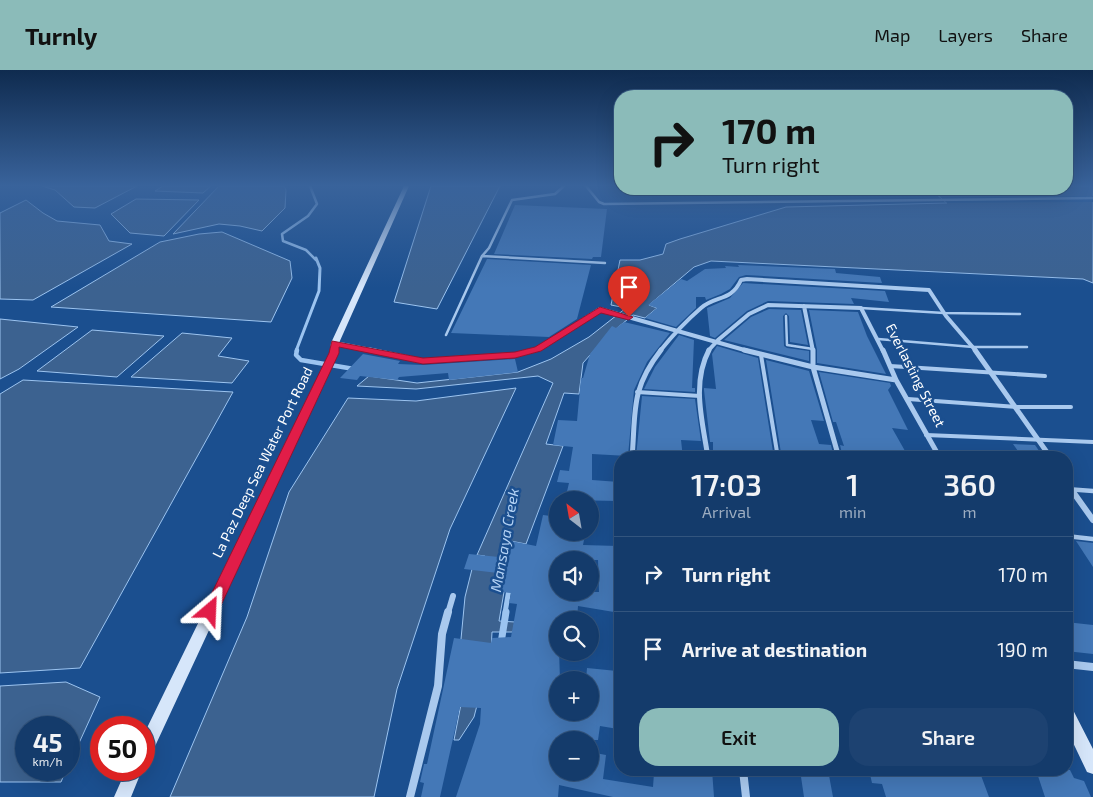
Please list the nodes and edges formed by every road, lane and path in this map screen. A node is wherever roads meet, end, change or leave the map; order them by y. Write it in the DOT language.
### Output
graph roads {
  1 [pos="391,220"];
  2 [pos="501,220"];
  3 [pos="482,256"];
  4 [pos="605,263"];
  5 [pos="804,306"];
  6 [pos="861,308"];
  7 [pos="944,313"];
  8 [pos="1020,314"];
  9 [pos="786,316"];
  10 [pos="678,332"];
  11 [pos="446,335"];
  12 [pos="878,339"];
  13 [pos="716,342"];
  14 [pos="335,343"];
  15 [pos="973,347"];
  16 [pos="1027,347"];
  17 [pos="812,349"];
  18 [pos="761,355"];
  19 [pos="890,366"];
  20 [pos="813,367"];
  21 [pos="994,374"];
  22 [pos="1045,376"];
  23 [pos="896,380"];
  24 [pos="637,392"];
  25 [pos="700,396"];
  26 [pos="908,400"];
  27 [pos="1017,407"];
  28 [pos="1071,407"];
  29 [pos="926,435"];
  30 [pos="1039,440"];
  31 [pos="1093,442"];
  32 [pos="633,451"];
  33 [pos="707,451"];
  34 [pos="777,451"];
  35 [pos="837,451"];
  36 [pos="936,451"];
  37 [pos="1046,451"];
  38 [pos="1073,489"];
  39 [pos="1093,491"];
  40 [pos="1073,494"];
  41 [pos="1093,520"];
  42 [pos="1073,537"];
  43 [pos="1093,539"];
  44 [pos="453,596"];
  45 [pos="1073,665"];
  46 [pos="1093,667"];
  47 [pos="1073,725"];
  48 [pos="155,727"];
  49 [pos="1093,766"];
  50 [pos="743,776"];
  51 [pos="129,781"];
  52 [pos="122,797"];
  53 [pos="410,797"];
  54 [pos="746,797"];
  1 -- 14 [label="main road, La Paz Deep Sea Water Port Road"];
  2 -- 3 [label="lane"];
  3 -- 4 [label="lane"];
  3 -- 11 [label="lane"];
  5 -- 6 [label="street"];
  5 -- 13 [label="street"];
  5 -- 17 [label="street"];
  6 -- 7 [label="lane"];
  6 -- 12 [label="street, Everlasting Street"];
  7 -- 8 [label="lane"];
  7 -- 10 [label="street"];
  7 -- 15 [label="street"];
  9 -- 17 [label="lane"];
  10 -- 13 [label="street"];
  10 -- 14 [label="street"];
  10 -- 24 [label="street"];
  12 -- 15 [label="lane"];
  12 -- 19 [label="street, Everlasting Street"];
  13 -- 18 [label="street"];
  13 -- 25 [label="street"];
  14 -- 48 [label="main road, La Paz Deep Sea Water Port Road"];
  15 -- 16 [label="lane"];
  15 -- 21 [label="street"];
  17 -- 20 [label="street"];
  18 -- 20 [label="street"];
  18 -- 34 [label="lane"];
  19 -- 21 [label="lane"];
  19 -- 23 [label="street, Everlasting Street"];
  20 -- 23 [label="street"];
  20 -- 35 [label="street"];
  21 -- 22 [label="lane"];
  21 -- 27 [label="street"];
  23 -- 26 [label="street, Everlasting Street"];
  24 -- 25 [label="lane"];
  24 -- 32 [label="street"];
  25 -- 33 [label="street"];
  26 -- 27 [label="lane"];
  26 -- 29 [label="street, Everlasting Street"];
  27 -- 28 [label="lane"];
  27 -- 30 [label="street"];
  29 -- 30 [label="lane"];
  29 -- 36 [label="street, Everlasting Street"];
  30 -- 31 [label="lane"];
  30 -- 37 [label="street"];
  38 -- 39 [label="lane"];
  40 -- 41 [label="street"];
  42 -- 43 [label="lane"];
  44 -- 53 [label="street"];
  45 -- 46 [label="street"];
  47 -- 49 [label="main road"];
  50 -- 54 [label="street"];
  51 -- 52 [label="main road"];
}
